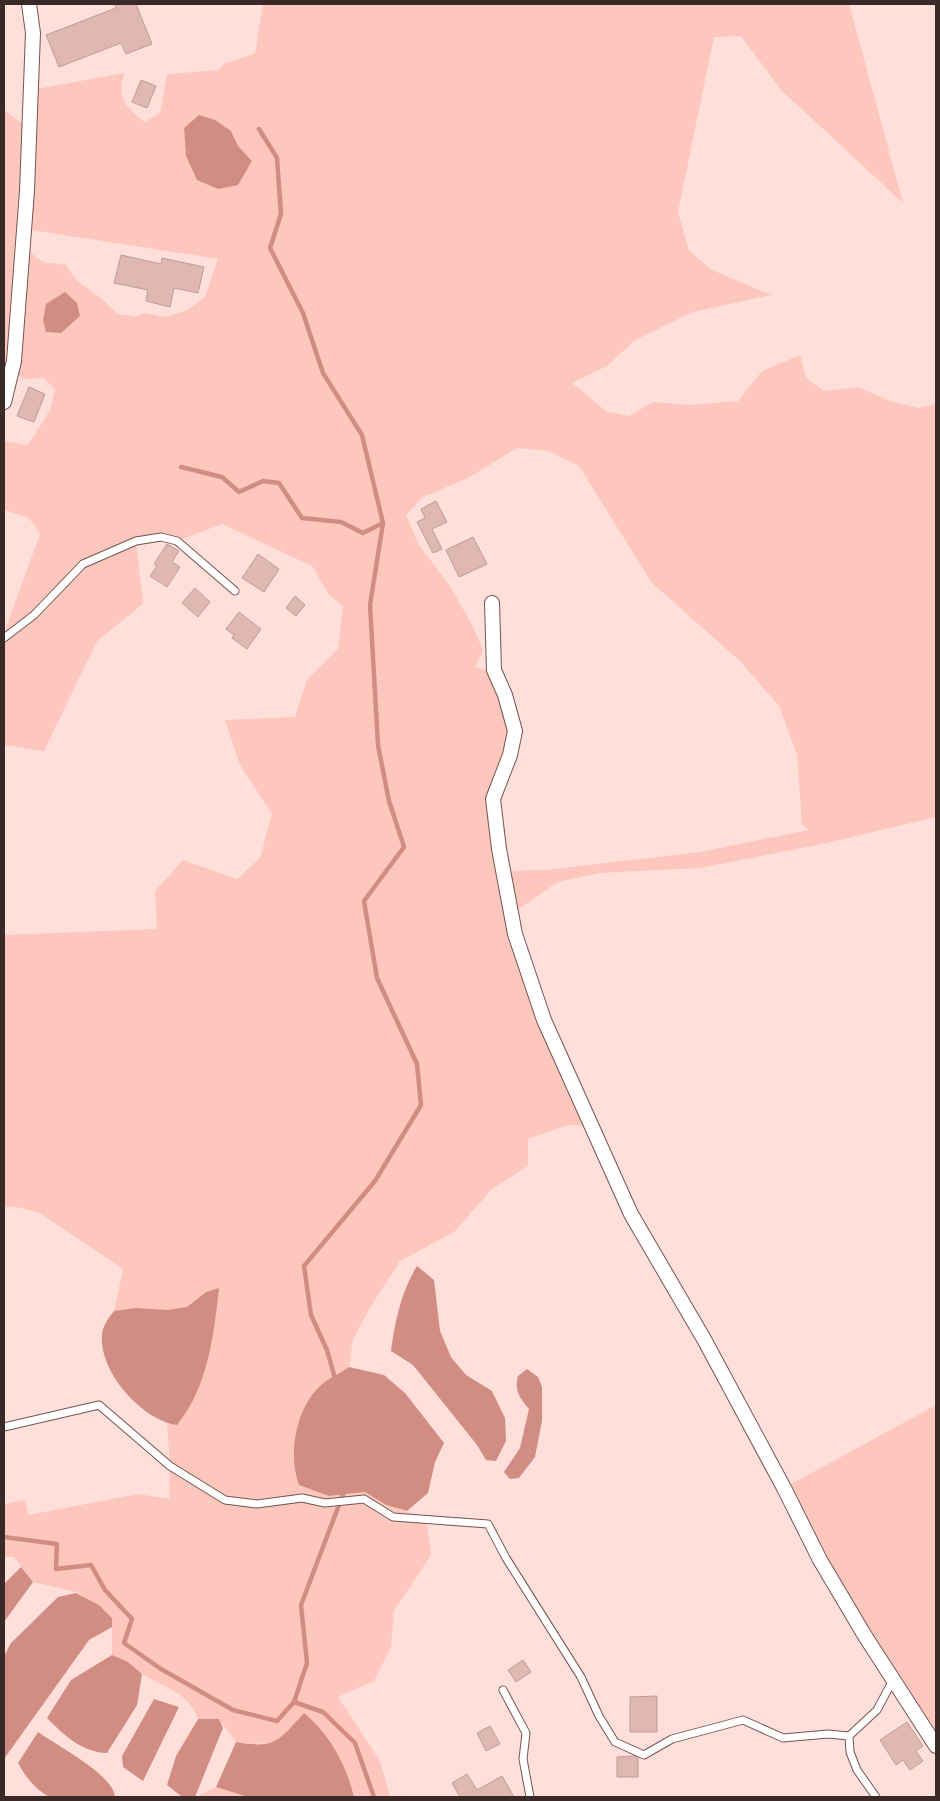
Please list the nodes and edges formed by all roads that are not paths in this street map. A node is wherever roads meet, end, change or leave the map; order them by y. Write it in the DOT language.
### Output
graph roads {
  1 [pos="29,4"];
  2 [pos="4,402"];
  3 [pos="235,591"];
  4 [pos="492,603"];
  5 [pos="4,638"];
  6 [pos="4,1426"];
  7 [pos="894,1678"];
  8 [pos="503,1690"];
  9 [pos="849,1736"];
  10 [pos="936,1746"];
  11 [pos="530,1797"];
  12 [pos="876,1797"];
  1 -- 2 [label="street"];
  3 -- 5 [label="lane"];
  4 -- 7 [label="street"];
  6 -- 9 [label="lane"];
  7 -- 9 [label="lane"];
  7 -- 10 [label="street"];
  8 -- 11 [label="lane"];
  9 -- 12 [label="lane"];
}
